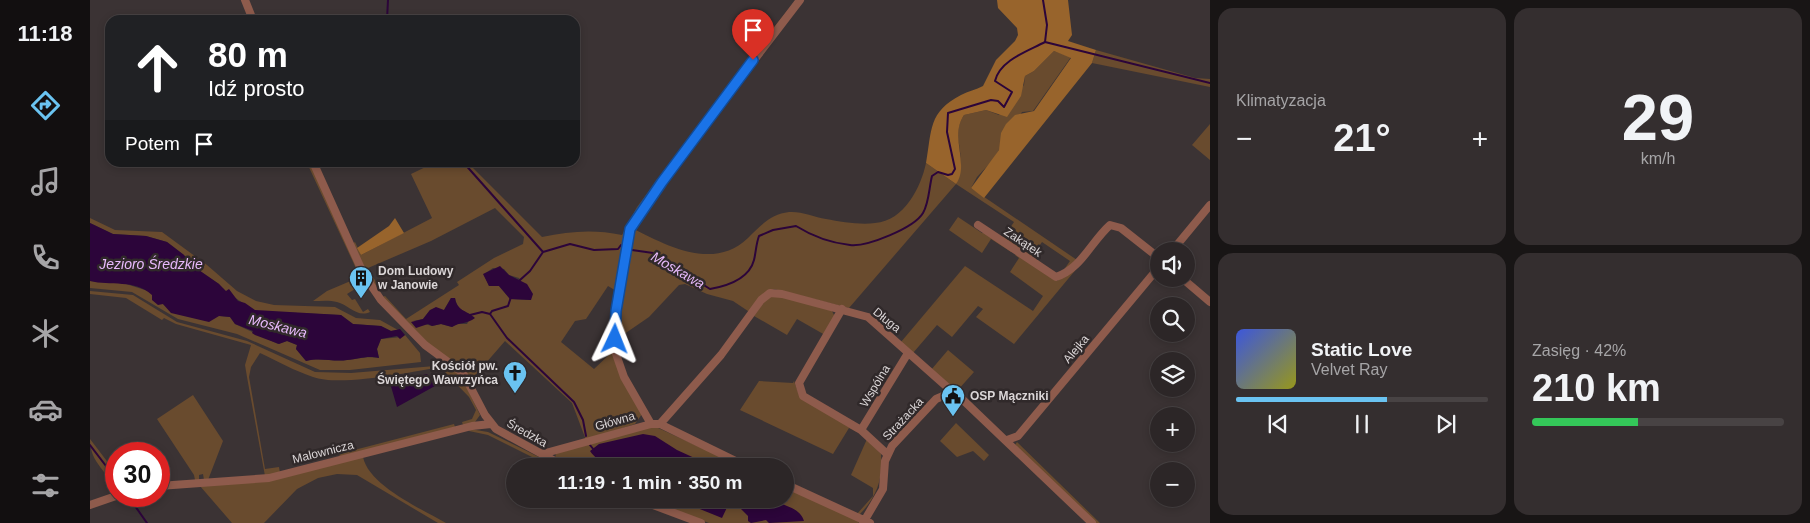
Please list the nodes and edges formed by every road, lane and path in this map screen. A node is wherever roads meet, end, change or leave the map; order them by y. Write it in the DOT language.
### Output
graph roads {
  1 [pos="245,0"];
  2 [pos="800,0"];
  3 [pos="251,15"];
  4 [pos="315,167"];
  5 [pos="1210,205"];
  6 [pos="978,225"];
  7 [pos="1179,242"];
  8 [pos="1150,251"];
  9 [pos="1150,278"];
  10 [pos="1192,287"];
  11 [pos="1210,302"];
  12 [pos="842,309"];
  13 [pos="908,353"];
  14 [pos="950,393"];
  15 [pos="491,424"];
  16 [pos="651,424"];
  17 [pos="660,424"];
  18 [pos="862,430"];
  19 [pos="1007,440"];
  20 [pos="542,454"];
  21 [pos="887,454"];
  22 [pos="549,458"];
  23 [pos="730,458"];
  24 [pos="170,485"];
  25 [pos="794,488"];
  26 [pos="105,500"];
  27 [pos="90,505"];
  28 [pos="661,508"];
  29 [pos="866,522"];
  30 [pos="702,523"];
  31 [pos="1092,523"];
  1 -- 3 [label="street"];
  2 -- 16 [label="street"];
  4 -- 15 [label="street, Średzka"];
  5 -- 7 [label="street"];
  6 -- 8 [label="street, Zakątek"];
  9 -- 19 [label="street, Alejka"];
  10 -- 11 [label="street"];
  12 -- 13 [label="street, Długa"];
  12 -- 17 [label="street, Długa"];
  12 -- 18 [label="street"];
  13 -- 14 [label="street, Długa"];
  13 -- 18 [label="street, Wspólna"];
  14 -- 19 [label="street, Długa"];
  14 -- 21 [label="street, Strażacka"];
  15 -- 20 [label="street, Średzka"];
  15 -- 24 [label="street, Malownicza"];
  16 -- 17 [label="street, Główna"];
  16 -- 20 [label="street, Główna"];
  17 -- 23 [label="street, Główna"];
  18 -- 21 [label="street"];
  19 -- 31 [label="street, Długa"];
  20 -- 22 [label="street, Średzka"];
  21 -- 29 [label="street, Strażacka"];
  25 -- 29 [label="street"];
  26 -- 27 [label="street"];
  28 -- 30 [label="street"];
}
